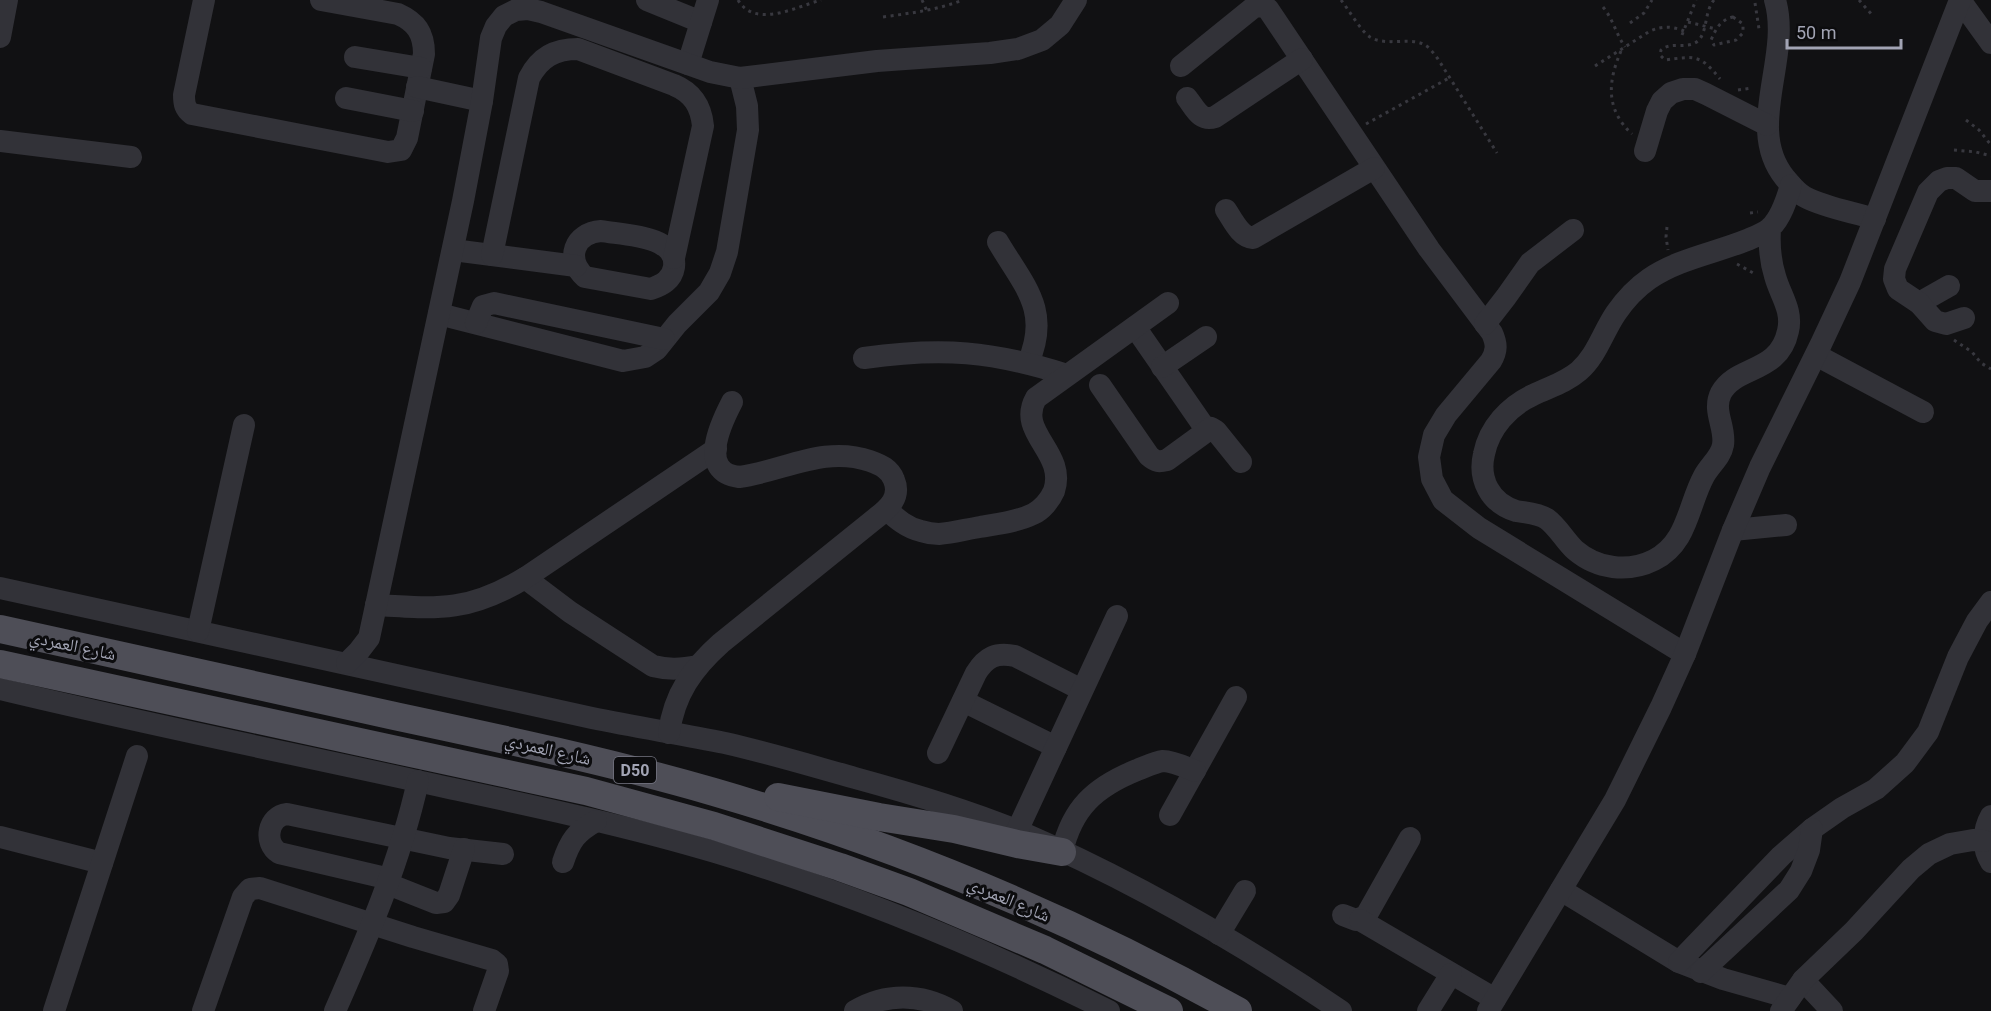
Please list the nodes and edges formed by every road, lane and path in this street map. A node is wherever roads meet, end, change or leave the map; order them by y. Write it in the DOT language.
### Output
graph roads {
  1 [pos="7,0"];
  2 [pos="204,0"];
  3 [pos="646,0"];
  4 [pos="708,0"];
  5 [pos="738,0"];
  6 [pos="821,0"];
  7 [pos="922,0"];
  8 [pos="963,0"];
  9 [pos="1076,0"];
  10 [pos="1341,0"];
  11 [pos="1652,0"];
  12 [pos="1696,0"];
  13 [pos="1714,0"];
  14 [pos="1775,0"];
  15 [pos="1858,0"];
  16 [pos="1960,0"];
  17 [pos="357,3"];
  18 [pos="312,4"];
  19 [pos="514,5"];
  20 [pos="1603,7"];
  21 [pos="927,11"];
  22 [pos="1873,16"];
  23 [pos="883,17"];
  24 [pos="701,22"];
  25 [pos="1688,22"];
  26 [pos="1630,23"];
  27 [pos="1705,26"];
  28 [pos="1716,29"];
  29 [pos="0,37"];
  30 [pos="1991,43"];
  31 [pos="1625,48"];
  32 [pos="1621,51"];
  33 [pos="356,57"];
  34 [pos="1302,59"];
  35 [pos="688,64"];
  36 [pos="1181,66"];
  37 [pos="1595,66"];
  38 [pos="419,77"];
  39 [pos="740,78"];
  40 [pos="1449,78"];
  41 [pos="1725,84"];
  42 [pos="1755,87"];
  43 [pos="1730,88"];
  44 [pos="346,98"];
  45 [pos="1187,98"];
  46 [pos="482,101"];
  47 [pos="413,111"];
  48 [pos="1966,120"];
  49 [pos="1767,125"];
  50 [pos="1351,133"];
  51 [pos="0,141"];
  52 [pos="1991,146"];
  53 [pos="1646,148"];
  54 [pos="1954,150"];
  55 [pos="1497,153"];
  56 [pos="1991,156"];
  57 [pos="131,157"];
  58 [pos="471,162"];
  59 [pos="1374,168"];
  60 [pos="509,171"];
  61 [pos="1791,185"];
  62 [pos="1991,191"];
  63 [pos="1226,210"];
  64 [pos="1877,216"];
  65 [pos="1913,227"];
  66 [pos="1770,229"];
  67 [pos="1573,230"];
  68 [pos="998,242"];
  69 [pos="453,250"];
  70 [pos="492,255"];
  71 [pos="1704,256"];
  72 [pos="674,258"];
  73 [pos="576,266"];
  74 [pos="1758,275"];
  75 [pos="1949,286"];
  76 [pos="1168,303"];
  77 [pos="1919,303"];
  78 [pos="439,314"];
  79 [pos="1964,318"];
  80 [pos="1485,324"];
  81 [pos="1135,327"];
  82 [pos="1206,337"];
  83 [pos="1816,355"];
  84 [pos="864,357"];
  85 [pos="1028,363"];
  86 [pos="1162,367"];
  87 [pos="1067,375"];
  88 [pos="1100,385"];
  89 [pos="732,402"];
  90 [pos="1923,411"];
  91 [pos="244,425"];
  92 [pos="1206,430"];
  93 [pos="716,449"];
  94 [pos="1239,449"];
  95 [pos="887,510"];
  96 [pos="1786,525"];
  97 [pos="1733,530"];
  98 [pos="525,578"];
  99 [pos="0,588"];
  100 [pos="1991,603"];
  101 [pos="376,605"];
  102 [pos="1117,616"];
  103 [pos="0,629"];
  104 [pos="198,631"];
  105 [pos="369,638"];
  106 [pos="1685,654"];
  107 [pos="347,663"];
  108 [pos="698,666"];
  109 [pos="385,671"];
  110 [pos="1,685"];
  111 [pos="1082,690"];
  112 [pos="1236,697"];
  113 [pos="963,701"];
  114 [pos="669,733"];
  115 [pos="1056,747"];
  116 [pos="938,753"];
  117 [pos="137,756"];
  118 [pos="1195,771"];
  119 [pos="418,781"];
  120 [pos="718,793"];
  121 [pos="559,812"];
  122 [pos="1170,815"];
  123 [pos="1991,816"];
  124 [pos="596,821"];
  125 [pos="1812,829"];
  126 [pos="1017,831"];
  127 [pos="0,837"];
  128 [pos="1410,838"];
  129 [pos="404,839"];
  130 [pos="464,849"];
  131 [pos="1988,851"];
  132 [pos="1062,852"];
  133 [pos="503,854"];
  134 [pos="102,862"];
  135 [pos="389,882"];
  136 [pos="1561,890"];
  137 [pos="1245,891"];
  138 [pos="373,924"];
  139 [pos="1219,934"];
  140 [pos="1679,962"];
  141 [pos="1701,972"];
  142 [pos="1451,974"];
  143 [pos="1791,996"];
  144 [pos="1491,1005"];
  145 [pos="54,1011"];
  146 [pos="203,1011"];
  147 [pos="335,1011"];
  148 [pos="484,1011"];
  149 [pos="855,1011"];
  150 [pos="952,1011"];
  151 [pos="1109,1011"];
  152 [pos="1169,1011"];
  153 [pos="1238,1011"];
  154 [pos="1341,1011"];
  155 [pos="1428,1011"];
  156 [pos="1833,1011"];
  1 -- 29 [label="street"];
  2 -- 47 [label="street"];
  3 -- 24 [label="street"];
  4 -- 24 [label="street"];
  5 -- 6 [label="path"];
  7 -- 21 [label="path"];
  8 -- 21 [label="path"];
  9 -- 39 [label="street"];
  10 -- 40 [label="path"];
  11 -- 26 [label="path"];
  12 -- 25 [label="path"];
  13 -- 27 [label="path"];
  14 -- 49 [label="street"];
  15 -- 22 [label="path"];
  16 -- 30 [label="street"];
  16 -- 64 [label="street"];
  17 -- 18 [label="street"];
  17 -- 38 [label="street"];
  19 -- 35 [label="street"];
  19 -- 46 [label="street"];
  20 -- 31 [label="path"];
  21 -- 23 [label="path"];
  24 -- 35 [label="street"];
  25 -- 27 [label="path"];
  25 -- 31 [label="path"];
  27 -- 28 [label="path"];
  27 -- 41 [label="path"];
  28 -- 28 [label="path"];
  31 -- 32 [label="path"];
  32 -- 37 [label="path"];
  32 -- 53 [label="path"];
  33 -- 38 [label="street"];
  34 -- 36 [label="street"];
  34 -- 45 [label="street"];
  34 -- 50 [label="street"];
  35 -- 39 [label="street"];
  38 -- 46 [label="street"];
  38 -- 47 [label="street"];
  39 -- 78 [label="street"];
  40 -- 50 [label="path"];
  40 -- 55 [label="path"];
  42 -- 43 [label="path"];
  44 -- 47 [label="street"];
  46 -- 58 [label="street"];
  48 -- 52 [label="path"];
  49 -- 53 [label="street"];
  49 -- 61 [label="street"];
  50 -- 59 [label="street"];
  51 -- 57 [label="street"];
  54 -- 56 [label="path"];
  58 -- 60 [label="street"];
  58 -- 69 [label="street"];
  59 -- 63 [label="street"];
  59 -- 80 [label="street"];
  60 -- 70 [label="street"];
  60 -- 72 [label="street"];
  61 -- 64 [label="street"];
  61 -- 66 [label="street"];
  62 -- 65 [label="street"];
  64 -- 65 [label="street"];
  64 -- 83 [label="street"];
  65 -- 77 [label="street"];
  66 -- 71 [label="street"];
  66 -- 71 [label="street"];
  67 -- 80 [label="street"];
  68 -- 85 [label="street"];
  69 -- 70 [label="street"];
  69 -- 78 [label="street"];
  70 -- 73 [label="street"];
  71 -- 74 [label="path"];
  72 -- 73 [label="street"];
  72 -- 73 [label="street"];
  75 -- 77 [label="street"];
  76 -- 81 [label="street"];
  77 -- 79 [label="street"];
  78 -- 101 [label="street"];
  80 -- 106 [label="street"];
  81 -- 86 [label="street"];
  81 -- 87 [label="street"];
  82 -- 86 [label="street"];
  83 -- 90 [label="street"];
  83 -- 97 [label="street"];
  84 -- 85 [label="street"];
  85 -- 87 [label="street"];
  86 -- 92 [label="street"];
  87 -- 95 [label="street"];
  88 -- 92 [label="street"];
  89 -- 93 [label="street"];
  91 -- 104 [label="street"];
  92 -- 94 [label="street"];
  93 -- 95 [label="street"];
  93 -- 98 [label="street"];
  95 -- 108 [label="street"];
  96 -- 97 [label="street"];
  97 -- 106 [label="street"];
  98 -- 101 [label="street"];
  98 -- 108 [label="street"];
  99 -- 104 [label="street"];
  100 -- 125 [label="street"];
  101 -- 105 [label="street"];
  102 -- 111 [label="street"];
  103 -- 120 [label="main road, شارع العمردي / D50"];
  104 -- 107 [label="street"];
  105 -- 107 [label="street"];
  105 -- 109 [label="street"];
  106 -- 136 [label="street"];
  107 -- 109 [label="street"];
  108 -- 114 [label="street"];
  109 -- 114 [label="street"];
  110 -- 119 [label="street"];
  110 -- 152 [label="main road, شارع العمردي / D50"];
  111 -- 113 [label="street"];
  111 -- 115 [label="street"];
  112 -- 118 [label="street"];
  113 -- 115 [label="street"];
  113 -- 116 [label="street"];
  114 -- 126 [label="street"];
  115 -- 126 [label="street"];
  117 -- 134 [label="street"];
  118 -- 122 [label="street"];
  118 -- 132 [label="street"];
  119 -- 121 [label="street"];
  119 -- 129 [label="street"];
  120 -- 132 [label="main road"];
  120 -- 153 [label="main road, شارع العمردي / D50"];
  121 -- 124 [label="street"];
  121 -- 124 [label="street"];
  123 -- 131 [label="street"];
  124 -- 151 [label="street"];
  125 -- 140 [label="street"];
  125 -- 141 [label="street"];
  126 -- 132 [label="street"];
  127 -- 134 [label="street"];
  128 -- 142 [label="street"];
  129 -- 130 [label="street"];
  129 -- 135 [label="street"];
  129 -- 135 [label="street"];
  130 -- 133 [label="street"];
  130 -- 135 [label="street"];
  131 -- 143 [label="street"];
  132 -- 139 [label="street"];
  134 -- 145 [label="street"];
  135 -- 138 [label="street"];
  136 -- 140 [label="street"];
  136 -- 144 [label="street"];
  137 -- 139 [label="street"];
  138 -- 146 [label="street"];
  138 -- 147 [label="street"];
  138 -- 148 [label="street"];
  139 -- 154 [label="street"];
  140 -- 141 [label="street"];
  141 -- 143 [label="street"];
  142 -- 144 [label="street"];
  142 -- 155 [label="street"];
  143 -- 156 [label="street"];
  149 -- 150 [label="street"];
}
